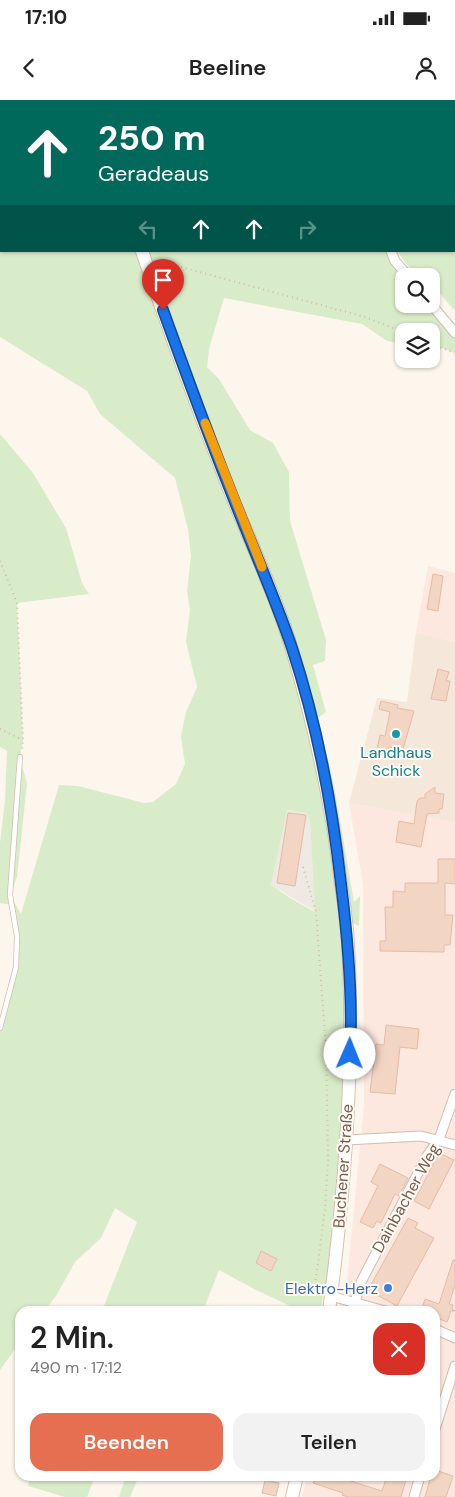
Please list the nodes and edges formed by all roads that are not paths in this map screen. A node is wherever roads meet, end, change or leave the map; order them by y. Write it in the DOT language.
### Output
graph roads {
  1 [pos="142,252"];
  2 [pos="391,252"];
  3 [pos="401,268"];
  4 [pos="438,313"];
  5 [pos="455,333"];
  6 [pos="20,757"];
  7 [pos="0,1028"];
  8 [pos="455,1094"];
  9 [pos="438,1139"];
  10 [pos="346,1140"];
  11 [pos="455,1144"];
  12 [pos="331,1296"];
  13 [pos="354,1301"];
  14 [pos="330,1306"];
  15 [pos="353,1306"];
  16 [pos="370,1306"];
  17 [pos="440,1332"];
  18 [pos="455,1338"];
  19 [pos="455,1366"];
  20 [pos="440,1412"];
  21 [pos="296,1481"];
  22 [pos="419,1481"];
  23 [pos="292,1497"];
  24 [pos="414,1497"];
  1 -- 10 [label="main road, Buchener Straße"];
  2 -- 3 [label="street"];
  4 -- 5 [label="street"];
  6 -- 7 [label="lane"];
  8 -- 9 [label="street, Dainbacher Weg"];
  9 -- 10 [label="street"];
  9 -- 11 [label="street"];
  9 -- 13 [label="street, Dainbacher Weg"];
  10 -- 12 [label="main road, Buchener Straße"];
  12 -- 13 [label="street"];
  12 -- 14 [label="main road, Buchener Straße"];
  13 -- 15 [label="street"];
  13 -- 16 [label="street"];
  17 -- 18 [label="street"];
  19 -- 20 [label="street"];
  21 -- 23 [label="main road"];
  22 -- 24 [label="street"];
}
